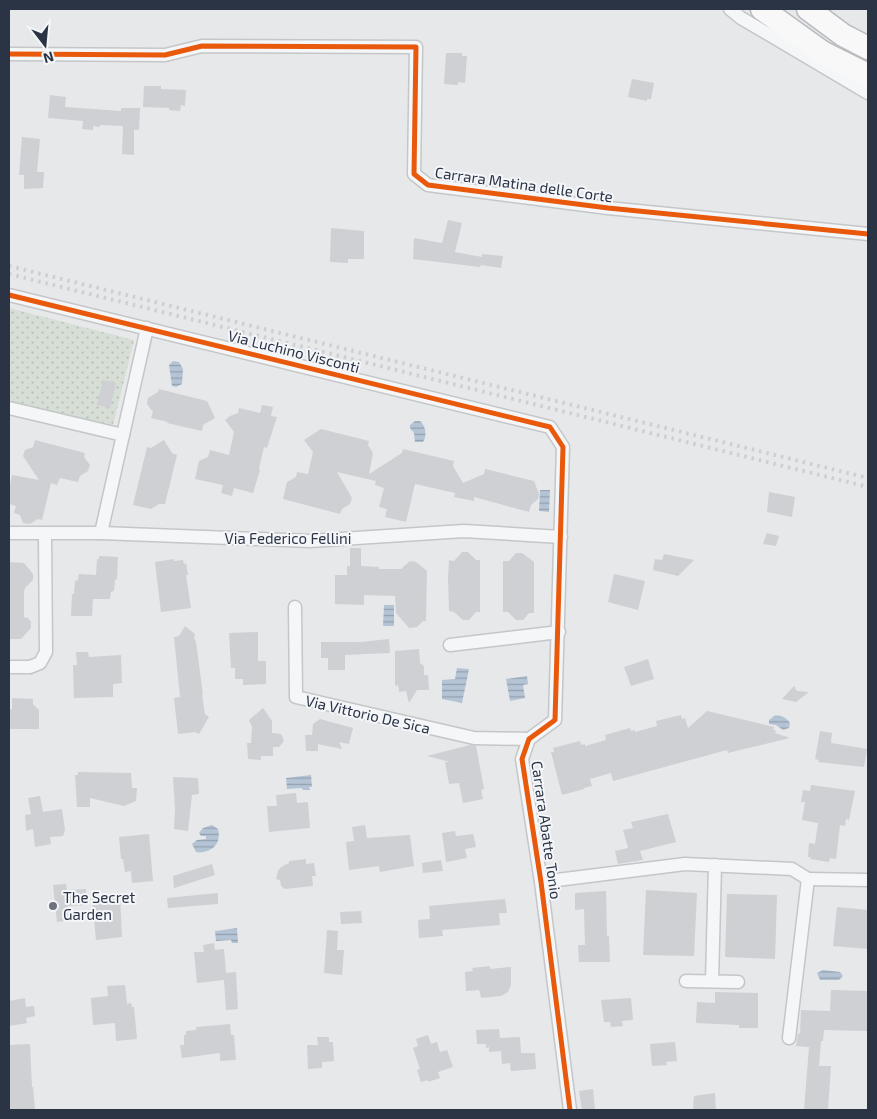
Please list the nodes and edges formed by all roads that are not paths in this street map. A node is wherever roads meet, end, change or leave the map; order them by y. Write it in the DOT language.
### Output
graph roads {
  1 [pos="730,9"];
  2 [pos="762,9"];
  3 [pos="808,9"];
  4 [pos="868,48"];
  5 [pos="9,54"];
  6 [pos="868,75"];
  7 [pos="868,93"];
  8 [pos="868,234"];
  9 [pos="9,295"];
  10 [pos="147,328"];
  11 [pos="9,408"];
  12 [pos="123,435"];
  13 [pos="563,447"];
  14 [pos="9,533"];
  15 [pos="101,533"];
  16 [pos="45,534"];
  17 [pos="561,537"];
  18 [pos="295,608"];
  19 [pos="559,632"];
  20 [pos="450,645"];
  21 [pos="9,667"];
  22 [pos="529,739"];
  23 [pos="715,865"];
  24 [pos="808,878"];
  25 [pos="868,880"];
  26 [pos="541,882"];
  27 [pos="686,981"];
  28 [pos="712,981"];
  29 [pos="738,982"];
  30 [pos="789,1038"];
  31 [pos="570,1110"];
  1 -- 7 [label="street"];
  2 -- 6 [label="highway"];
  3 -- 4 [label="highway"];
  5 -- 8 [label="street, Carrara Matina delle Corte"];
  9 -- 10 [label="street, Via Luchino Visconti"];
  10 -- 12 [label="street"];
  10 -- 13 [label="street, Via Luchino Visconti"];
  11 -- 12 [label="street"];
  12 -- 15 [label="street"];
  13 -- 17 [label="street, Carrara Abatte Tonio"];
  14 -- 16 [label="street, Via Federico Fellini"];
  15 -- 16 [label="street, Via Federico Fellini"];
  15 -- 17 [label="street, Via Federico Fellini"];
  16 -- 21 [label="street"];
  17 -- 19 [label="street, Carrara Abatte Tonio"];
  18 -- 22 [label="street, Via Vittorio De Sica"];
  19 -- 20 [label="street"];
  19 -- 22 [label="street, Carrara Abatte Tonio"];
  22 -- 26 [label="street, Carrara Abatte Tonio"];
  23 -- 24 [label="street"];
  23 -- 26 [label="street"];
  23 -- 28 [label="street"];
  24 -- 25 [label="street"];
  24 -- 30 [label="street"];
  26 -- 31 [label="street, Carrara Abatte Tonio"];
  27 -- 28 [label="street"];
  28 -- 29 [label="street"];
}
